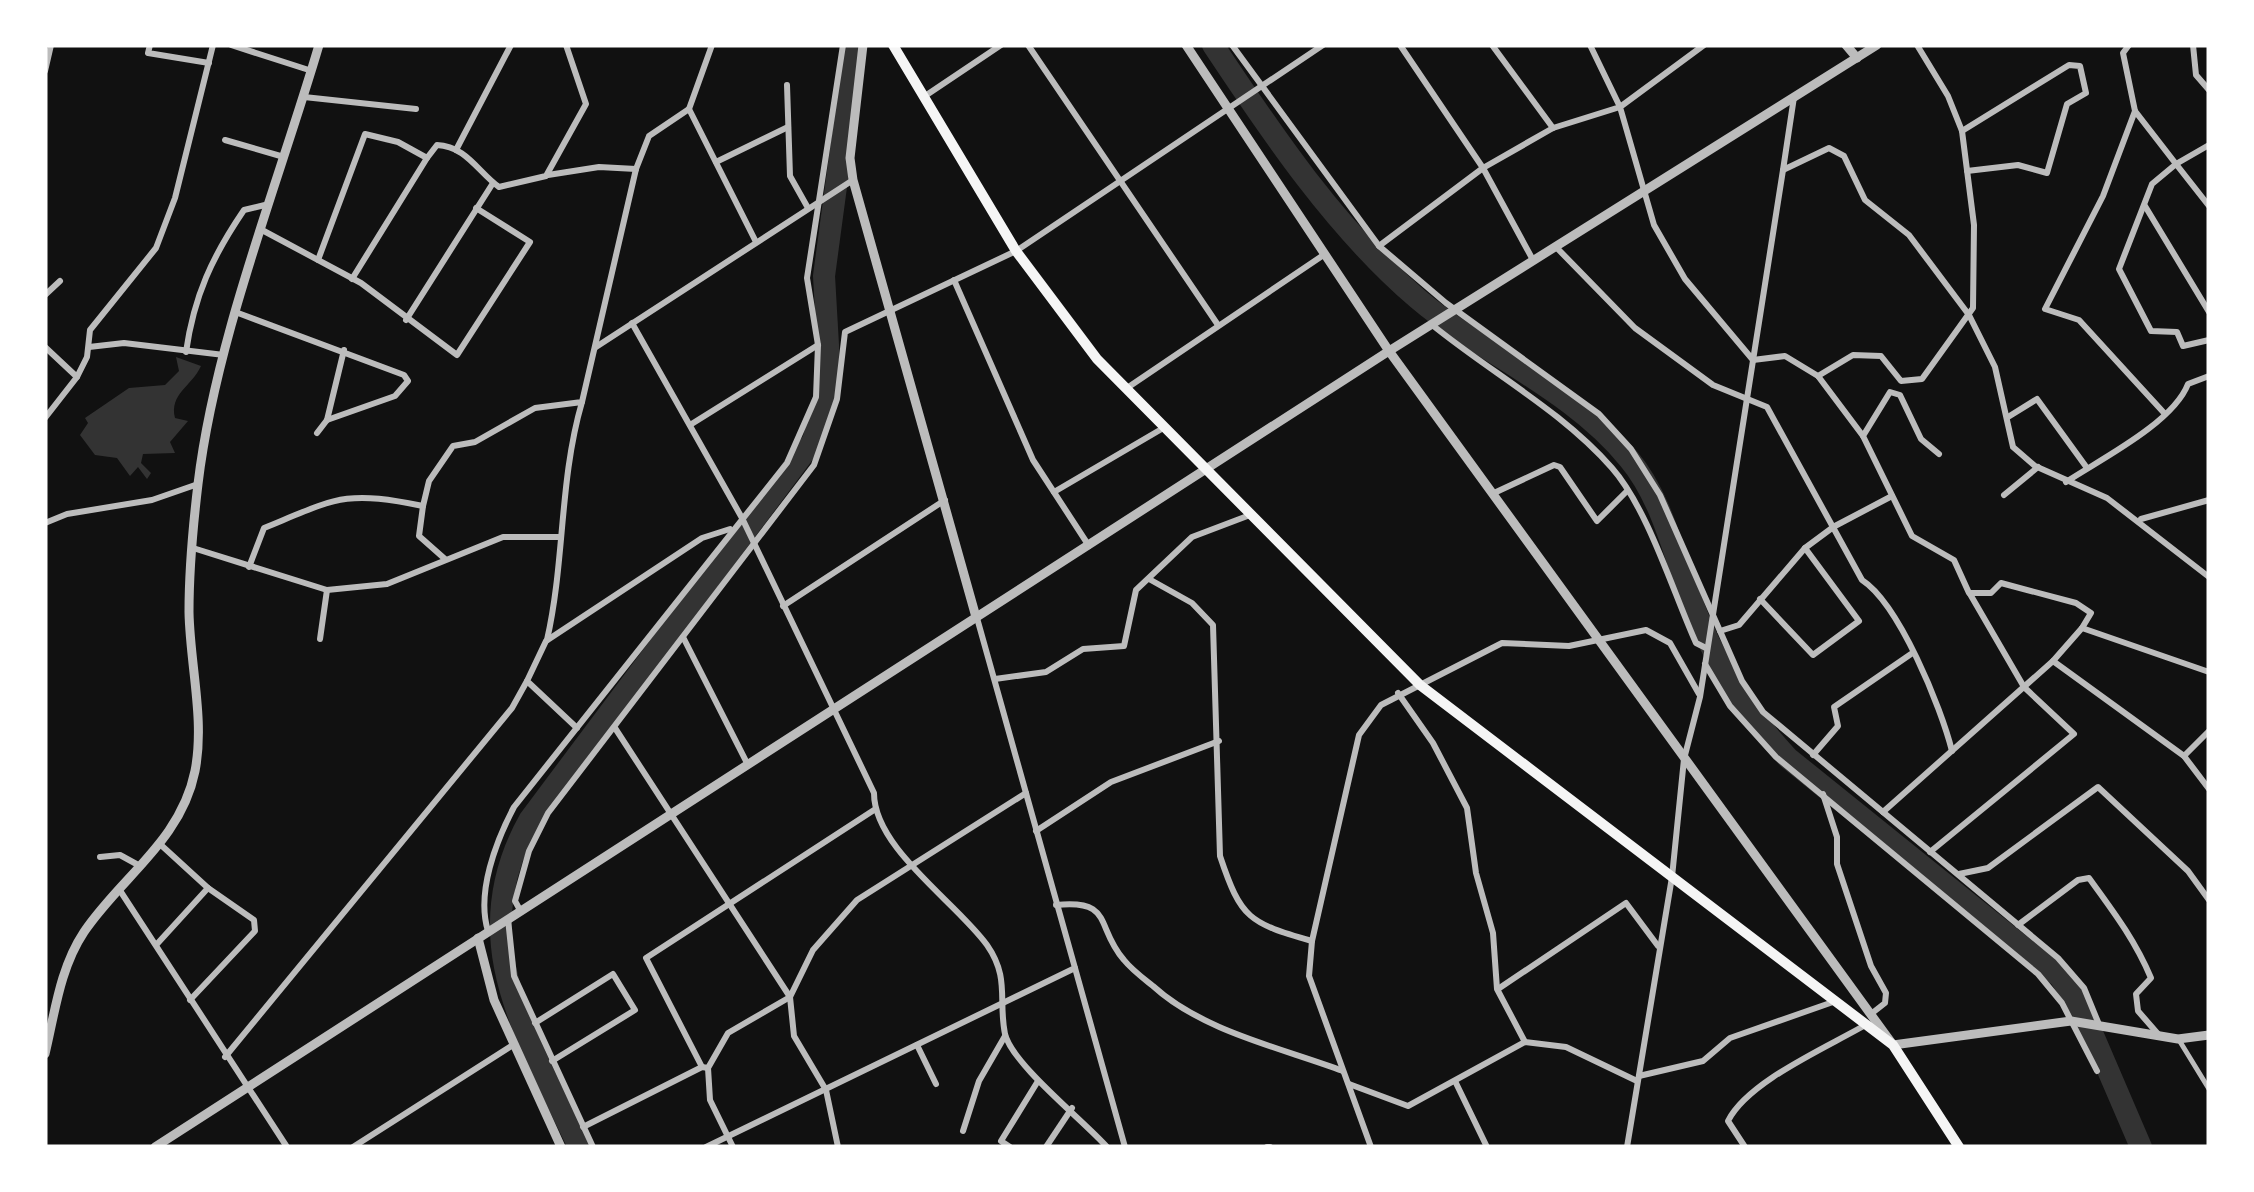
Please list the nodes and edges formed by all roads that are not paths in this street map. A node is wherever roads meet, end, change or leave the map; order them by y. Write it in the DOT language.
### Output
graph roads {
  1 [pos="51,45"];
  2 [pos="150,45"];
  3 [pos="213,45"];
  4 [pos="230,45"];
  5 [pos="319,45"];
  6 [pos="511,45"];
  7 [pos="566,45"];
  8 [pos="843,45"];
  9 [pos="863,45"];
  10 [pos="893,45"];
  11 [pos="1001,45"];
  12 [pos="1028,45"];
  13 [pos="1186,45"];
  14 [pos="1232,45"];
  15 [pos="1323,45"];
  16 [pos="1400,45"];
  17 [pos="1492,45"];
  18 [pos="1590,45"];
  19 [pos="1704,45"];
  20 [pos="1846,45"];
  21 [pos="1878,45"];
  22 [pos="1917,45"];
  23 [pos="2129,45"];
  24 [pos="2193,45"];
  25 [pos="709,46"];
  26 [pos="1857,58"];
  27 [pos="209,63"];
  28 [pos="45,71"];
  29 [pos="312,71"];
  30 [pos="787,85"];
  31 [pos="1260,88"];
  32 [pos="2209,90"];
  33 [pos="925,96"];
  34 [pos="1794,96"];
  35 [pos="304,97"];
  36 [pos="1228,107"];
  37 [pos="1620,107"];
  38 [pos="416,109"];
  39 [pos="690,109"];
  40 [pos="2135,111"];
  41 [pos="788,127"];
  42 [pos="1552,128"];
  43 [pos="1962,131"];
  44 [pos="225,140"];
  45 [pos="2209,144"];
  46 [pos="456,150"];
  47 [pos="284,157"];
  48 [pos="427,158"];
  49 [pos="716,162"];
  50 [pos="2176,164"];
  51 [pos="1484,168"];
  52 [pos="636,169"];
  53 [pos="1783,170"];
  54 [pos="1967,171"];
  55 [pos="546,176"];
  56 [pos="853,180"];
  57 [pos="1121,181"];
  58 [pos="493,183"];
  59 [pos="1645,192"];
  60 [pos="820,200"];
  61 [pos="269,204"];
  62 [pos="2144,205"];
  63 [pos="2209,206"];
  64 [pos="476,208"];
  65 [pos="808,208"];
  66 [pos="262,230"];
  67 [pos="756,242"];
  68 [pos="1379,246"];
  69 [pos="1554,246"];
  70 [pos="1016,251"];
  71 [pos="1325,254"];
  72 [pos="318,260"];
  73 [pos="1533,260"];
  74 [pos="352,279"];
  75 [pos="954,280"];
  76 [pos="60,281"];
  77 [pos="45,295"];
  78 [pos="890,310"];
  79 [pos="1454,310"];
  80 [pos="2209,312"];
  81 [pos="238,313"];
  82 [pos="1969,315"];
  83 [pos="406,320"];
  84 [pos="632,323"];
  85 [pos="1218,325"];
  86 [pos="1428,326"];
  87 [pos="2209,340"];
  88 [pos="818,344"];
  89 [pos="45,347"];
  90 [pos="89,347"];
  91 [pos="595,347"];
  92 [pos="344,350"];
  93 [pos="1388,351"];
  94 [pos="186,352"];
  95 [pos="224,355"];
  96 [pos="1753,360"];
  97 [pos="1818,376"];
  98 [pos="2209,376"];
  99 [pos="76,377"];
  100 [pos="1126,388"];
  101 [pos="1748,396"];
  102 [pos="582,402"];
  103 [pos="2165,414"];
  104 [pos="45,418"];
  105 [pos="2008,418"];
  106 [pos="327,420"];
  107 [pos="690,425"];
  108 [pos="1165,426"];
  109 [pos="317,433"];
  110 [pos="1862,436"];
  111 [pos="1939,454"];
  112 [pos="2038,468"];
  113 [pos="2087,468"];
  114 [pos="1208,470"];
  115 [pos="2066,482"];
  116 [pos="198,484"];
  117 [pos="1627,490"];
  118 [pos="1054,492"];
  119 [pos="1494,493"];
  120 [pos="2004,495"];
  121 [pos="1892,496"];
  122 [pos="946,500"];
  123 [pos="2209,500"];
  124 [pos="423,506"];
  125 [pos="1254,514"];
  126 [pos="742,517"];
  127 [pos="2139,519"];
  128 [pos="45,522"];
  129 [pos="731,528"];
  130 [pos="1834,528"];
  131 [pos="561,537"];
  132 [pos="751,541"];
  133 [pos="193,548"];
  134 [pos="1090,548"];
  135 [pos="1805,548"];
  136 [pos="445,559"];
  137 [pos="249,568"];
  138 [pos="2209,576"];
  139 [pos="1149,580"];
  140 [pos="327,590"];
  141 [pos="1969,593"];
  142 [pos="1760,600"];
  143 [pos="783,606"];
  144 [pos="1713,615"];
  145 [pos="976,617"];
  146 [pos="2082,628"];
  147 [pos="1720,632"];
  148 [pos="683,638"];
  149 [pos="320,639"];
  150 [pos="1597,639"];
  151 [pos="546,641"];
  152 [pos="1706,646"];
  153 [pos="1911,654"];
  154 [pos="2053,661"];
  155 [pos="1704,663"];
  156 [pos="2209,672"];
  157 [pos="995,679"];
  158 [pos="527,681"];
  159 [pos="1420,685"];
  160 [pos="2024,688"];
  161 [pos="1398,694"];
  162 [pos="1700,696"];
  163 [pos="831,711"];
  164 [pos="577,728"];
  165 [pos="615,728"];
  166 [pos="2209,731"];
  167 [pos="1219,741"];
  168 [pos="1952,751"];
  169 [pos="1813,754"];
  170 [pos="2184,756"];
  171 [pos="1684,759"];
  172 [pos="748,765"];
  173 [pos="2209,790"];
  174 [pos="1026,793"];
  175 [pos="1823,794"];
  176 [pos="874,810"];
  177 [pos="1883,812"];
  178 [pos="671,815"];
  179 [pos="1036,831"];
  180 [pos="162,845"];
  181 [pos="1930,852"];
  182 [pos="100,857"];
  183 [pos="141,866"];
  184 [pos="913,866"];
  185 [pos="1958,875"];
  186 [pos="1672,877"];
  187 [pos="208,888"];
  188 [pos="120,889"];
  189 [pos="2209,900"];
  190 [pos="730,904"];
  191 [pos="1056,904"];
  192 [pos="520,910"];
  193 [pos="508,918"];
  194 [pos="2018,925"];
  195 [pos="488,931"];
  196 [pos="478,938"];
  197 [pos="1312,941"];
  198 [pos="157,944"];
  199 [pos="1659,947"];
  200 [pos="1075,968"];
  201 [pos="1497,989"];
  202 [pos="790,997"];
  203 [pos="190,1000"];
  204 [pos="1839,1000"];
  205 [pos="1006,1002"];
  206 [pos="1869,1019"];
  207 [pos="2074,1021"];
  208 [pos="2095,1022"];
  209 [pos="535,1023"];
  210 [pos="2158,1034"];
  211 [pos="2209,1035"];
  212 [pos="1005,1036"];
  213 [pos="2178,1040"];
  214 [pos="1525,1042"];
  215 [pos="513,1044"];
  216 [pos="917,1045"];
  217 [pos="1893,1045"];
  218 [pos="45,1054"];
  219 [pos="225,1058"];
  220 [pos="552,1062"];
  221 [pos="705,1067"];
  222 [pos="2097,1070"];
  223 [pos="1344,1071"];
  224 [pos="1638,1079"];
  225 [pos="1038,1081"];
  226 [pos="1455,1081"];
  227 [pos="936,1084"];
  228 [pos="1350,1084"];
  229 [pos="2209,1089"];
  230 [pos="246,1090"];
  231 [pos="826,1090"];
  232 [pos="1072,1108"];
  233 [pos="582,1127"];
  234 [pos="963,1132"];
  235 [pos="728,1136"];
  236 [pos="155,1147"];
  237 [pos="287,1147"];
  238 [pos="353,1147"];
  239 [pos="561,1147"];
  240 [pos="593,1147"];
  241 [pos="706,1147"];
  242 [pos="733,1147"];
  243 [pos="838,1147"];
  244 [pos="1010,1147"];
  245 [pos="1046,1147"];
  246 [pos="1107,1147"];
  247 [pos="1125,1147"];
  248 [pos="1371,1147"];
  249 [pos="1487,1147"];
  250 [pos="1627,1147"];
  251 [pos="1746,1147"];
  252 [pos="1959,1147"];
  1 -- 28 [label="street"];
  2 -- 27 [label="street"];
  3 -- 27 [label="street"];
  4 -- 29 [label="street"];
  5 -- 29 [label="street"];
  6 -- 46 [label="street"];
  7 -- 55 [label="street"];
  8 -- 60 [label="street"];
  9 -- 56 [label="street"];
  10 -- 33 [label="main road"];
  11 -- 33 [label="street"];
  12 -- 57 [label="street"];
  13 -- 36 [label="street"];
  14 -- 31 [label="street"];
  15 -- 31 [label="street"];
  16 -- 51 [label="street"];
  17 -- 42 [label="street"];
  18 -- 37 [label="street"];
  19 -- 37 [label="street"];
  20 -- 26 [label="street"];
  21 -- 26 [label="street"];
  22 -- 43 [label="street"];
  23 -- 40 [label="street"];
  24 -- 32 [label="street"];
  25 -- 39 [label="street"];
  26 -- 34 [label="street"];
  27 -- 90 [label="street"];
  29 -- 35 [label="street"];
  30 -- 41 [label="street"];
  31 -- 36 [label="street"];
  31 -- 68 [label="street"];
  33 -- 70 [label="main road"];
  34 -- 53 [label="street"];
  34 -- 59 [label="street"];
  35 -- 38 [label="street"];
  35 -- 47 [label="street"];
  36 -- 57 [label="street"];
  36 -- 71 [label="street"];
  37 -- 42 [label="street"];
  37 -- 59 [label="street"];
  39 -- 49 [label="street"];
  39 -- 52 [label="street"];
  40 -- 50 [label="street"];
  40 -- 103 [label="street"];
  41 -- 49 [label="street"];
  41 -- 65 [label="street"];
  42 -- 51 [label="street"];
  43 -- 54 [label="street"];
  43 -- 54 [label="street"];
  44 -- 47 [label="street"];
  45 -- 50 [label="street"];
  46 -- 48 [label="street"];
  46 -- 58 [label="street"];
  47 -- 61 [label="street"];
  48 -- 72 [label="street"];
  48 -- 74 [label="street"];
  49 -- 67 [label="street"];
  50 -- 62 [label="street"];
  50 -- 63 [label="street"];
  51 -- 68 [label="street"];
  51 -- 73 [label="street"];
  52 -- 55 [label="street"];
  52 -- 91 [label="street"];
  53 -- 82 [label="street"];
  53 -- 96 [label="street"];
  54 -- 82 [label="street"];
  55 -- 58 [label="street"];
  56 -- 60 [label="street"];
  56 -- 78 [label="street"];
  57 -- 70 [label="street"];
  57 -- 85 [label="street"];
  58 -- 64 [label="street"];
  59 -- 69 [label="street"];
  59 -- 96 [label="street"];
  60 -- 65 [label="street"];
  60 -- 88 [label="street"];
  61 -- 66 [label="street"];
  61 -- 94 [label="street"];
  62 -- 80 [label="street"];
  62 -- 87 [label="street"];
  64 -- 83 [label="street"];
  64 -- 83 [label="street"];
  65 -- 67 [label="street"];
  66 -- 72 [label="street"];
  66 -- 81 [label="street"];
  67 -- 84 [label="street"];
  68 -- 79 [label="street"];
  69 -- 73 [label="street"];
  69 -- 101 [label="street"];
  70 -- 75 [label="street"];
  70 -- 100 [label="main road"];
  71 -- 85 [label="street"];
  71 -- 93 [label="street"];
  72 -- 74 [label="street"];
  73 -- 79 [label="street"];
  74 -- 83 [label="street"];
  75 -- 78 [label="street"];
  75 -- 118 [label="street"];
  76 -- 77 [label="street"];
  78 -- 122 [label="street"];
  78 -- 132 [label="street"];
  79 -- 86 [label="street"];
  79 -- 144 [label="street"];
  81 -- 92 [label="street"];
  81 -- 95 [label="street"];
  82 -- 97 [label="street"];
  82 -- 105 [label="street"];
  84 -- 91 [label="street"];
  84 -- 107 [label="street"];
  85 -- 100 [label="street"];
  86 -- 93 [label="street"];
  86 -- 117 [label="street"];
  88 -- 107 [label="street"];
  88 -- 126 [label="street"];
  89 -- 99 [label="street"];
  90 -- 94 [label="street"];
  90 -- 99 [label="street"];
  91 -- 102 [label="street"];
  92 -- 106 [label="street"];
  92 -- 106 [label="street"];
  93 -- 114 [label="street"];
  93 -- 119 [label="street"];
  94 -- 95 [label="street"];
  95 -- 116 [label="street"];
  96 -- 97 [label="street"];
  96 -- 101 [label="street"];
  97 -- 110 [label="street"];
  98 -- 103 [label="street"];
  99 -- 104 [label="street"];
  100 -- 108 [label="main road"];
  101 -- 130 [label="street"];
  101 -- 144 [label="street"];
  102 -- 124 [label="street"];
  102 -- 131 [label="street"];
  103 -- 113 [label="street"];
  105 -- 112 [label="street"];
  105 -- 113 [label="street"];
  106 -- 109 [label="street"];
  107 -- 126 [label="street"];
  108 -- 114 [label="main road"];
  108 -- 118 [label="street"];
  110 -- 111 [label="street"];
  110 -- 121 [label="street"];
  112 -- 115 [label="street"];
  112 -- 120 [label="street"];
  113 -- 115 [label="street"];
  114 -- 125 [label="main road"];
  114 -- 134 [label="street"];
  115 -- 127 [label="street"];
  116 -- 128 [label="street"];
  116 -- 133 [label="street"];
  117 -- 119 [label="street"];
  117 -- 152 [label="street"];
  118 -- 134 [label="street"];
  119 -- 150 [label="street"];
  121 -- 130 [label="street"];
  121 -- 141 [label="street"];
  122 -- 143 [label="street"];
  122 -- 145 [label="street"];
  123 -- 127 [label="street"];
  124 -- 136 [label="street"];
  124 -- 137 [label="street"];
  125 -- 139 [label="street"];
  125 -- 159 [label="main road"];
  126 -- 129 [label="street"];
  126 -- 132 [label="street"];
  127 -- 138 [label="street"];
  129 -- 151 [label="street"];
  129 -- 164 [label="street"];
  130 -- 135 [label="street"];
  130 -- 153 [label="street"];
  131 -- 136 [label="street"];
  131 -- 151 [label="street"];
  132 -- 143 [label="street"];
  132 -- 148 [label="street"];
  133 -- 137 [label="street"];
  133 -- 180 [label="street"];
  134 -- 145 [label="street"];
  135 -- 142 [label="street"];
  135 -- 142 [label="street"];
  136 -- 140 [label="street"];
  137 -- 140 [label="street"];
  139 -- 157 [label="street"];
  139 -- 167 [label="street"];
  140 -- 149 [label="street"];
  141 -- 146 [label="street"];
  141 -- 160 [label="street"];
  142 -- 147 [label="street"];
  143 -- 163 [label="street"];
  144 -- 147 [label="street"];
  144 -- 152 [label="street"];
  145 -- 157 [label="street"];
  145 -- 163 [label="street"];
  146 -- 154 [label="street"];
  146 -- 156 [label="street"];
  147 -- 169 [label="street"];
  148 -- 165 [label="street"];
  148 -- 172 [label="street"];
  150 -- 159 [label="street"];
  150 -- 162 [label="street"];
  150 -- 171 [label="street"];
  151 -- 158 [label="street"];
  152 -- 155 [label="street"];
  153 -- 168 [label="street"];
  153 -- 169 [label="street"];
  154 -- 160 [label="street"];
  154 -- 170 [label="street"];
  155 -- 162 [label="street"];
  155 -- 175 [label="street"];
  157 -- 174 [label="street"];
  158 -- 164 [label="street"];
  158 -- 219 [label="street"];
  159 -- 161 [label="street"];
  159 -- 186 [label="main road"];
  160 -- 168 [label="street"];
  160 -- 181 [label="street"];
  161 -- 197 [label="street"];
  161 -- 201 [label="street"];
  162 -- 171 [label="street"];
  163 -- 172 [label="street"];
  163 -- 176 [label="street"];
  164 -- 195 [label="street"];
  165 -- 178 [label="street"];
  165 -- 192 [label="street"];
  166 -- 170 [label="street"];
  167 -- 179 [label="street"];
  167 -- 197 [label="street"];
  168 -- 177 [label="street"];
  169 -- 177 [label="street"];
  170 -- 173 [label="street"];
  171 -- 186 [label="street"];
  171 -- 206 [label="street"];
  172 -- 178 [label="street"];
  174 -- 179 [label="street"];
  174 -- 184 [label="street"];
  175 -- 206 [label="street"];
  175 -- 207 [label="street"];
  176 -- 184 [label="street"];
  176 -- 190 [label="street"];
  177 -- 181 [label="street"];
  178 -- 190 [label="street"];
  178 -- 192 [label="street"];
  179 -- 191 [label="street"];
  180 -- 183 [label="street"];
  180 -- 187 [label="street"];
  181 -- 185 [label="street"];
  182 -- 183 [label="street"];
  183 -- 188 [label="street"];
  184 -- 202 [label="street"];
  184 -- 205 [label="street"];
  185 -- 189 [label="street"];
  185 -- 194 [label="street"];
  186 -- 199 [label="street"];
  186 -- 204 [label="main road"];
  187 -- 198 [label="street"];
  187 -- 203 [label="street"];
  188 -- 198 [label="street"];
  188 -- 218 [label="street"];
  190 -- 202 [label="street"];
  190 -- 221 [label="street"];
  191 -- 200 [label="street"];
  191 -- 223 [label="street"];
  192 -- 193 [label="street"];
  193 -- 195 [label="street"];
  193 -- 209 [label="street"];
  194 -- 208 [label="street"];
  194 -- 210 [label="street"];
  195 -- 196 [label="street"];
  196 -- 215 [label="street"];
  196 -- 230 [label="street"];
  197 -- 223 [label="street"];
  198 -- 203 [label="street"];
  199 -- 201 [label="street"];
  199 -- 224 [label="street"];
  200 -- 205 [label="street"];
  200 -- 247 [label="street"];
  201 -- 214 [label="street"];
  202 -- 221 [label="street"];
  202 -- 231 [label="street"];
  203 -- 219 [label="street"];
  204 -- 206 [label="main road"];
  204 -- 224 [label="street"];
  205 -- 212 [label="street"];
  205 -- 216 [label="street"];
  206 -- 217 [label="main road"];
  206 -- 251 [label="street"];
  207 -- 208 [label="street"];
  207 -- 217 [label="street"];
  207 -- 222 [label="street"];
  208 -- 210 [label="street"];
  209 -- 220 [label="street"];
  209 -- 220 [label="street"];
  210 -- 213 [label="street"];
  211 -- 213 [label="street"];
  212 -- 225 [label="street"];
  212 -- 234 [label="street"];
  213 -- 229 [label="street"];
  214 -- 224 [label="street"];
  214 -- 226 [label="street"];
  215 -- 238 [label="street"];
  215 -- 239 [label="street"];
  216 -- 227 [label="street"];
  216 -- 231 [label="street"];
  217 -- 252 [label="main road"];
  219 -- 230 [label="street"];
  220 -- 233 [label="street"];
  221 -- 233 [label="street"];
  221 -- 235 [label="street"];
  223 -- 228 [label="street"];
  224 -- 250 [label="street"];
  225 -- 232 [label="street"];
  225 -- 244 [label="street"];
  226 -- 228 [label="street"];
  226 -- 249 [label="street"];
  228 -- 248 [label="street"];
  230 -- 236 [label="street"];
  230 -- 237 [label="street"];
  231 -- 235 [label="street"];
  231 -- 243 [label="street"];
  232 -- 245 [label="street"];
  232 -- 246 [label="street"];
  233 -- 240 [label="street"];
  235 -- 241 [label="street"];
  235 -- 242 [label="street"];
}
